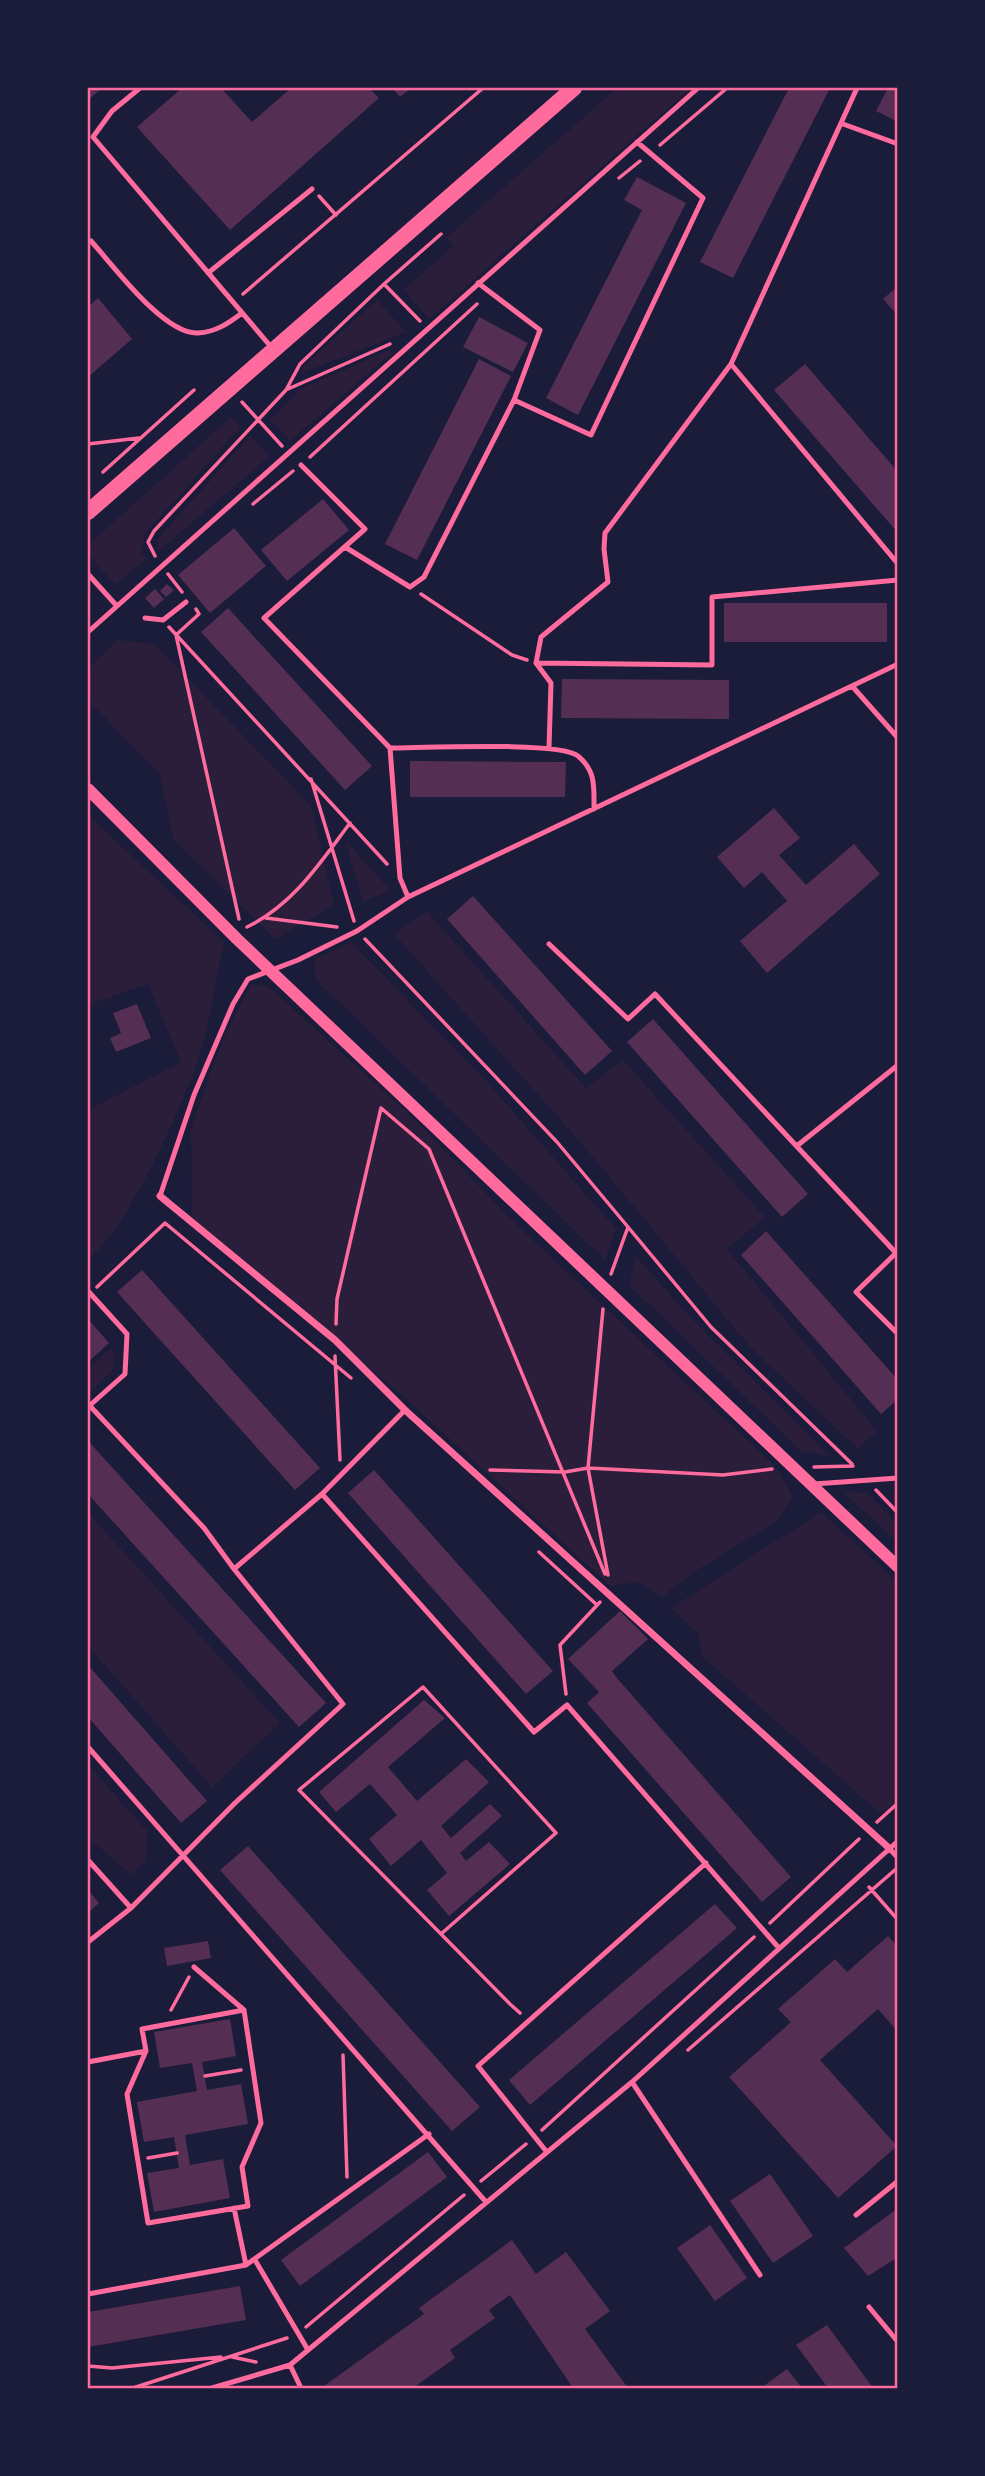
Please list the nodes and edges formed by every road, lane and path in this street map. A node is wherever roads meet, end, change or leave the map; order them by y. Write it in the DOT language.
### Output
graph roads {
  1 [pos="140,88"];
  2 [pos="483,88"];
  3 [pos="574,88"];
  4 [pos="698,88"];
  5 [pos="727,88"];
  6 [pos="857,88"];
  7 [pos="843,124"];
  8 [pos="637,142"];
  9 [pos="898,144"];
  10 [pos="650,153"];
  11 [pos="610,185"];
  12 [pos="312,189"];
  13 [pos="336,215"];
  14 [pos="441,234"];
  15 [pos="91,241"];
  16 [pos="208,273"];
  17 [pos="478,283"];
  18 [pos="384,284"];
  19 [pos="490,292"];
  20 [pos="233,302"];
  21 [pos="242,313"];
  22 [pos="427,328"];
  23 [pos="439,340"];
  24 [pos="392,344"];
  25 [pos="274,350"];
  26 [pos="731,364"];
  27 [pos="194,390"];
  28 [pos="286,390"];
  29 [pos="514,400"];
  30 [pos="242,402"];
  31 [pos="256,419"];
  32 [pos="141,438"];
  33 [pos="88,444"];
  34 [pos="281,446"];
  35 [pos="300,465"];
  36 [pos="103,472"];
  37 [pos="250,507"];
  38 [pos="88,512"];
  39 [pos="345,547"];
  40 [pos="156,558"];
  41 [pos="898,564"];
  42 [pos="178,565"];
  43 [pos="88,574"];
  44 [pos="168,574"];
  45 [pos="898,580"];
  46 [pos="159,582"];
  47 [pos="410,587"];
  48 [pos="184,594"];
  49 [pos="188,603"];
  50 [pos="116,605"];
  51 [pos="145,618"];
  52 [pos="163,620"];
  53 [pos="88,632"];
  54 [pos="176,635"];
  55 [pos="537,663"];
  56 [pos="898,664"];
  57 [pos="852,686"];
  58 [pos="898,737"];
  59 [pos="390,748"];
  60 [pos="549,748"];
  61 [pos="88,789"];
  62 [pos="594,809"];
  63 [pos="350,823"];
  64 [pos="400,878"];
  65 [pos="408,897"];
  66 [pos="266,918"];
  67 [pos="356,931"];
  68 [pos="549,944"];
  69 [pos="272,970"];
  70 [pos="459,1036"];
  71 [pos="898,1065"];
  72 [pos="798,1145"];
  73 [pos="160,1196"];
  74 [pos="628,1227"];
  75 [pos="606,1291"];
  76 [pos="89,1292"];
  77 [pos="898,1334"];
  78 [pos="335,1340"];
  79 [pos="335,1363"];
  80 [pos="355,1381"];
  81 [pos="89,1407"];
  82 [pos="405,1410"];
  83 [pos="853,1466"];
  84 [pos="792,1467"];
  85 [pos="588,1468"];
  86 [pos="470,1469"];
  87 [pos="343,1472"];
  88 [pos="565,1472"];
  89 [pos="898,1478"];
  90 [pos="866,1480"];
  91 [pos="810,1484"];
  92 [pos="322,1494"];
  93 [pos="898,1513"];
  94 [pos="538,1550"];
  95 [pos="898,1567"];
  96 [pos="234,1569"];
  97 [pos="607,1594"];
  98 [pos="597,1605"];
  99 [pos="567,1705"];
  100 [pos="88,1747"];
  101 [pos="898,1841"];
  102 [pos="889,1849"];
  103 [pos="183,1856"];
  104 [pos="898,1858"];
  105 [pos="88,1860"];
  106 [pos="706,1863"];
  107 [pos="898,1868"];
  108 [pos="858,1876"];
  109 [pos="870,1889"];
  110 [pos="131,1908"];
  111 [pos="898,1920"];
  112 [pos="441,1934"];
  113 [pos="88,1942"];
  114 [pos="778,1947"];
  115 [pos="194,1967"];
  116 [pos="244,2010"];
  117 [pos="529,2021"];
  118 [pos="164,2025"];
  119 [pos="342,2036"];
  120 [pos="145,2051"];
  121 [pos="681,2056"];
  122 [pos="88,2062"];
  123 [pos="253,2068"];
  124 [pos="205,2076"];
  125 [pos="632,2082"];
  126 [pos="429,2134"];
  127 [pos="546,2151"];
  128 [pos="177,2153"];
  129 [pos="138,2160"];
  130 [pos="898,2181"];
  131 [pos="348,2193"];
  132 [pos="486,2202"];
  133 [pos="234,2208"];
  134 [pos="856,2215"];
  135 [pos="255,2260"];
  136 [pos="246,2264"];
  137 [pos="761,2275"];
  138 [pos="88,2294"];
  139 [pos="869,2307"];
  140 [pos="898,2342"];
  141 [pos="307,2350"];
  142 [pos="290,2365"];
  143 [pos="88,2366"];
  144 [pos="280,2368"];
  145 [pos="212,2389"];
  146 [pos="302,2389"];
  1 -- 16 [label="lane"];
  2 -- 13 [label="path"];
  3 -- 25 [label="main road"];
  4 -- 8 [label="lane"];
  5 -- 10 [label="path"];
  6 -- 7 [label="lane"];
  7 -- 9 [label="lane"];
  7 -- 26 [label="lane"];
  8 -- 10 [label="lane"];
  8 -- 17 [label="lane"];
  10 -- 11 [label="path"];
  10 -- 29 [label="lane"];
  12 -- 13 [label="path"];
  12 -- 16 [label="lane"];
  13 -- 20 [label="path"];
  14 -- 18 [label="path"];
  15 -- 21 [label="lane"];
  16 -- 20 [label="lane"];
  17 -- 19 [label="lane"];
  17 -- 22 [label="lane"];
  18 -- 22 [label="path"];
  18 -- 28 [label="path"];
  19 -- 23 [label="path"];
  19 -- 29 [label="lane"];
  20 -- 21 [label="lane"];
  21 -- 25 [label="lane"];
  22 -- 23 [label="path"];
  22 -- 50 [label="lane"];
  23 -- 35 [label="path"];
  24 -- 28 [label="path"];
  25 -- 38 [label="main road"];
  26 -- 41 [label="lane"];
  26 -- 55 [label="lane"];
  27 -- 32 [label="path"];
  28 -- 31 [label="path"];
  29 -- 47 [label="lane"];
  30 -- 31 [label="path"];
  31 -- 34 [label="path"];
  31 -- 40 [label="path"];
  32 -- 33 [label="path"];
  32 -- 36 [label="path"];
  35 -- 37 [label="path"];
  35 -- 39 [label="lane"];
  39 -- 47 [label="lane"];
  39 -- 59 [label="lane"];
  42 -- 44 [label="path"];
  43 -- 50 [label="lane"];
  44 -- 46 [label="path"];
  44 -- 48 [label="path"];
  45 -- 55 [label="lane"];
  47 -- 55 [label="path"];
  49 -- 52 [label="lane"];
  49 -- 54 [label="path"];
  50 -- 53 [label="lane"];
  51 -- 52 [label="lane"];
  52 -- 54 [label="path"];
  54 -- 63 [label="path"];
  54 -- 66 [label="path"];
  55 -- 60 [label="lane"];
  56 -- 57 [label="lane"];
  57 -- 58 [label="lane"];
  57 -- 62 [label="lane"];
  59 -- 60 [label="lane"];
  59 -- 64 [label="lane"];
  60 -- 62 [label="lane"];
  61 -- 69 [label="street"];
  62 -- 65 [label="lane"];
  63 -- 64 [label="path"];
  63 -- 66 [label="path"];
  64 -- 65 [label="lane"];
  65 -- 67 [label="lane"];
  66 -- 67 [label="path"];
  67 -- 69 [label="lane"];
  68 -- 72 [label="lane"];
  69 -- 73 [label="lane"];
  69 -- 75 [label="street"];
  70 -- 74 [label="path"];
  71 -- 72 [label="lane"];
  72 -- 77 [label="lane"];
  73 -- 78 [label="street"];
  74 -- 75 [label="path"];
  74 -- 83 [label="path"];
  75 -- 84 [label="street"];
  75 -- 85 [label="path"];
  76 -- 79 [label="path"];
  76 -- 81 [label="lane"];
  78 -- 79 [label="path"];
  78 -- 82 [label="street"];
  78 -- 88 [label="path"];
  79 -- 80 [label="path"];
  79 -- 87 [label="path"];
  81 -- 96 [label="lane"];
  82 -- 86 [label="street"];
  82 -- 87 [label="lane"];
  83 -- 84 [label="path"];
  83 -- 90 [label="path"];
  84 -- 85 [label="path"];
  84 -- 91 [label="street"];
  85 -- 88 [label="path"];
  85 -- 88 [label="path"];
  86 -- 88 [label="path"];
  86 -- 97 [label="street"];
  87 -- 92 [label="lane"];
  89 -- 90 [label="lane"];
  90 -- 91 [label="lane"];
  90 -- 93 [label="path"];
  91 -- 95 [label="street"];
  92 -- 96 [label="lane"];
  92 -- 99 [label="lane"];
  94 -- 98 [label="path"];
  96 -- 103 [label="lane"];
  97 -- 98 [label="path"];
  97 -- 102 [label="street"];
  98 -- 99 [label="path"];
  99 -- 106 [label="lane"];
  100 -- 103 [label="lane"];
  101 -- 102 [label="lane"];
  102 -- 104 [label="lane"];
  102 -- 108 [label="lane"];
  103 -- 110 [label="lane"];
  103 -- 119 [label="lane"];
  105 -- 110 [label="lane"];
  106 -- 114 [label="lane"];
  106 -- 117 [label="lane"];
  107 -- 109 [label="path"];
  108 -- 109 [label="path"];
  108 -- 114 [label="lane"];
  109 -- 111 [label="path"];
  109 -- 121 [label="path"];
  110 -- 113 [label="lane"];
  112 -- 112 [label="path"];
  112 -- 117 [label="path"];
  114 -- 125 [label="lane"];
  115 -- 116 [label="lane"];
  115 -- 118 [label="path"];
  116 -- 118 [label="lane"];
  116 -- 123 [label="lane"];
  117 -- 127 [label="lane"];
  118 -- 120 [label="lane"];
  119 -- 126 [label="lane"];
  119 -- 131 [label="path"];
  120 -- 122 [label="lane"];
  120 -- 129 [label="lane"];
  123 -- 124 [label="path"];
  123 -- 133 [label="lane"];
  125 -- 127 [label="lane"];
  125 -- 137 [label="lane"];
  126 -- 131 [label="lane"];
  126 -- 132 [label="lane"];
  127 -- 132 [label="lane"];
  128 -- 129 [label="path"];
  129 -- 133 [label="lane"];
  130 -- 134 [label="lane"];
  131 -- 135 [label="lane"];
  132 -- 141 [label="lane"];
  133 -- 136 [label="lane"];
  135 -- 136 [label="lane"];
  135 -- 141 [label="lane"];
  136 -- 138 [label="lane"];
  139 -- 140 [label="lane"];
  141 -- 142 [label="lane"];
  142 -- 144 [label="lane"];
  142 -- 146 [label="lane"];
  143 -- 144 [label="path"];
  144 -- 145 [label="lane"];
}
